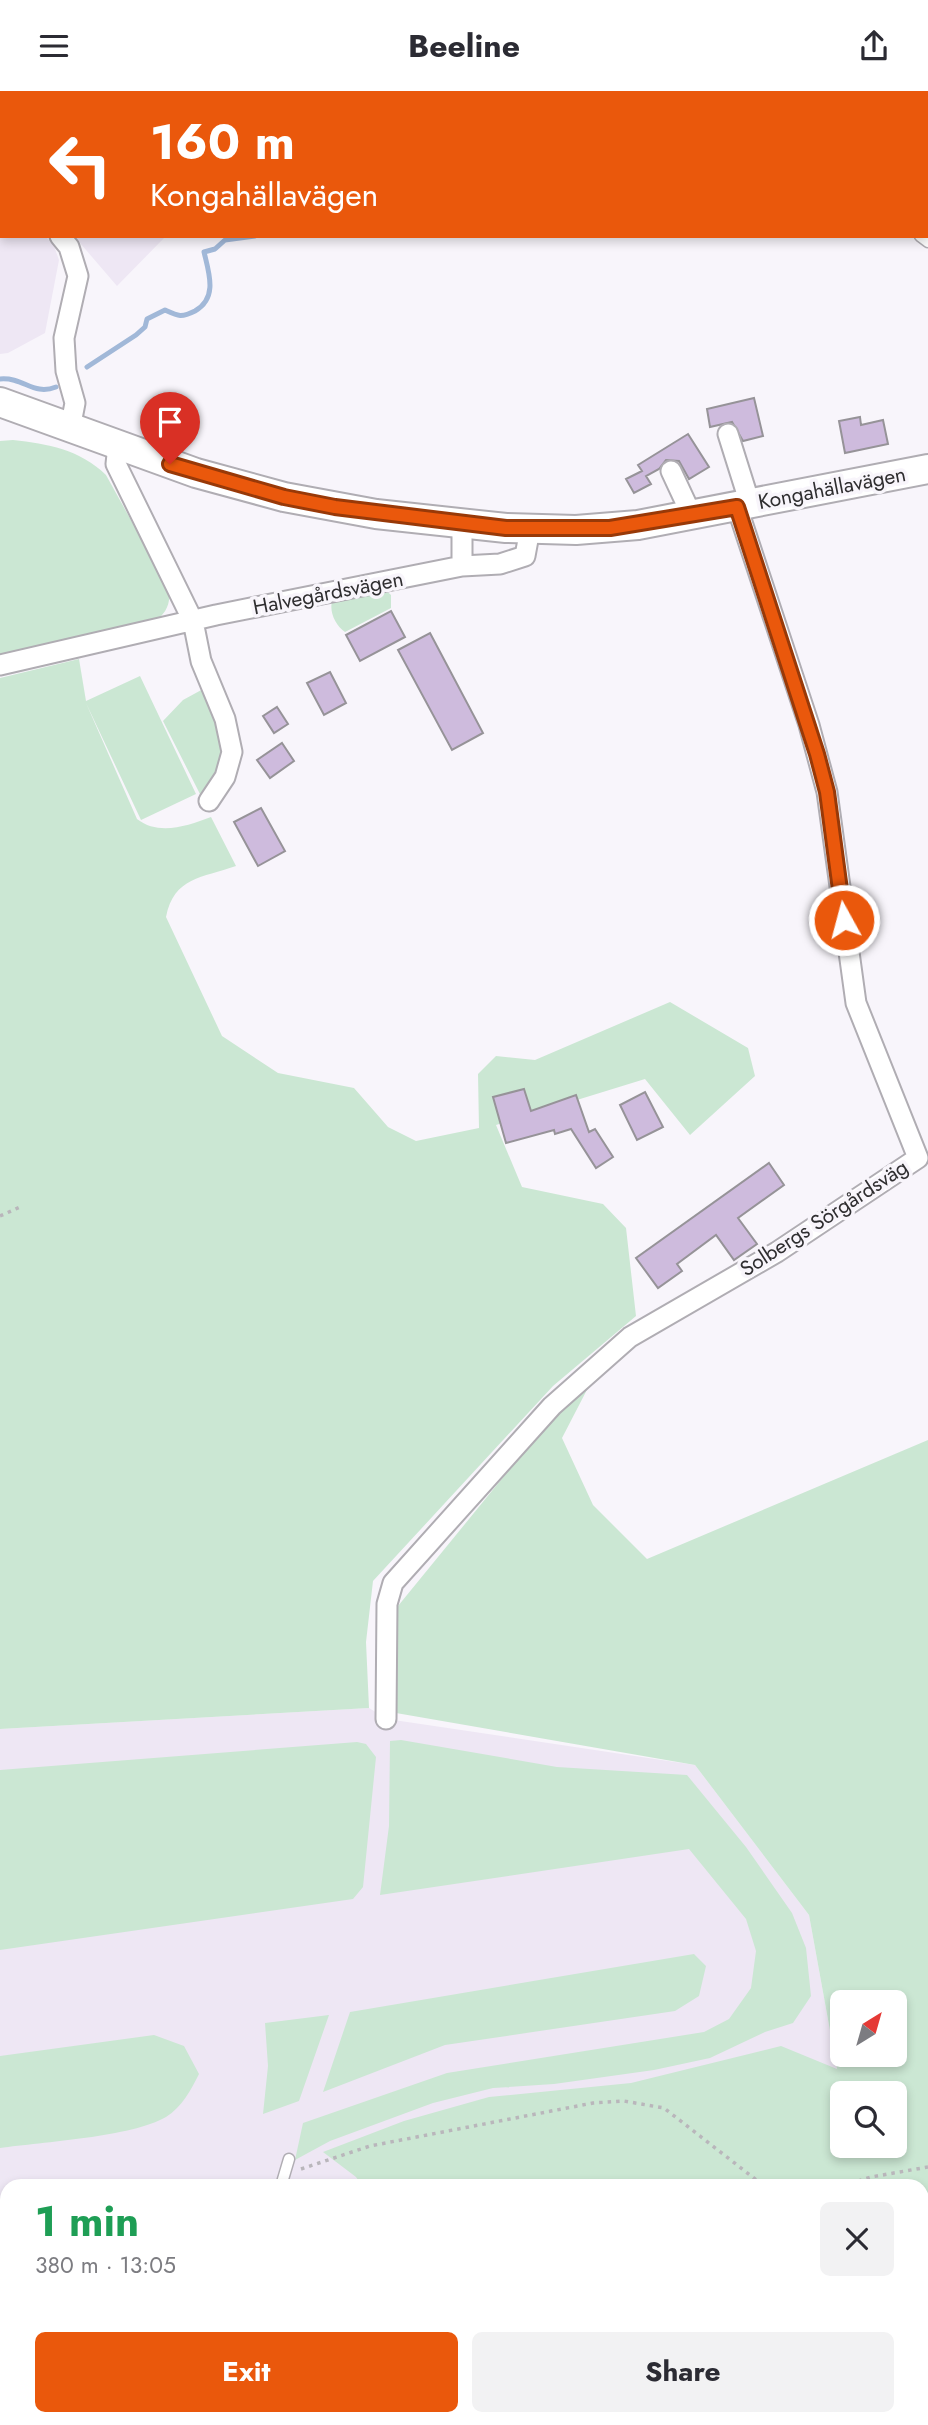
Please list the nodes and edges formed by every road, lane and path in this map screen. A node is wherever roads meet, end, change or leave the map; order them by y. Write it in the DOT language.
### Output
graph roads {
  1 [pos="62,238"];
  2 [pos="0,403"];
  3 [pos="70,429"];
  4 [pos="728,434"];
  5 [pos="118,445"];
  6 [pos="928,469"];
  7 [pos="671,471"];
  8 [pos="743,506"];
  9 [pos="692,516"];
  10 [pos="462,525"];
  11 [pos="530,529"];
  12 [pos="462,566"];
  13 [pos="193,621"];
  14 [pos="0,666"];
  15 [pos="209,801"];
  16 [pos="20,1207"];
  17 [pos="0,1216"];
  18 [pos="386,1719"];
  19 [pos="289,2159"];
  20 [pos="928,2167"];
  21 [pos="283,2179"];
  22 [pos="288,2179"];
  23 [pos="755,2179"];
  24 [pos="865,2179"];
  1 -- 3 [label="street"];
  2 -- 3 [label="street, Kongahällavägen"];
  3 -- 5 [label="street, Kongahällavägen"];
  4 -- 8 [label="street"];
  5 -- 10 [label="street, Kongahällavägen"];
  5 -- 13 [label="street"];
  6 -- 8 [label="street, Kongahällavägen"];
  7 -- 9 [label="street"];
  8 -- 9 [label="street, Kongahällavägen"];
  8 -- 18 [label="street, Solbergs Sörgårdsväg"];
  9 -- 11 [label="street, Kongahällavägen"];
  10 -- 11 [label="street, Kongahällavägen"];
  10 -- 12 [label="street"];
  11 -- 12 [label="street, Halvegårdsvägen"];
  12 -- 13 [label="street, Halvegårdsvägen"];
  13 -- 14 [label="street, Halvegårdsvägen"];
  13 -- 15 [label="street"];
  16 -- 17 [label="path"];
  19 -- 21 [label="lane"];
  20 -- 24 [label="path"];
  22 -- 23 [label="path"];
}
